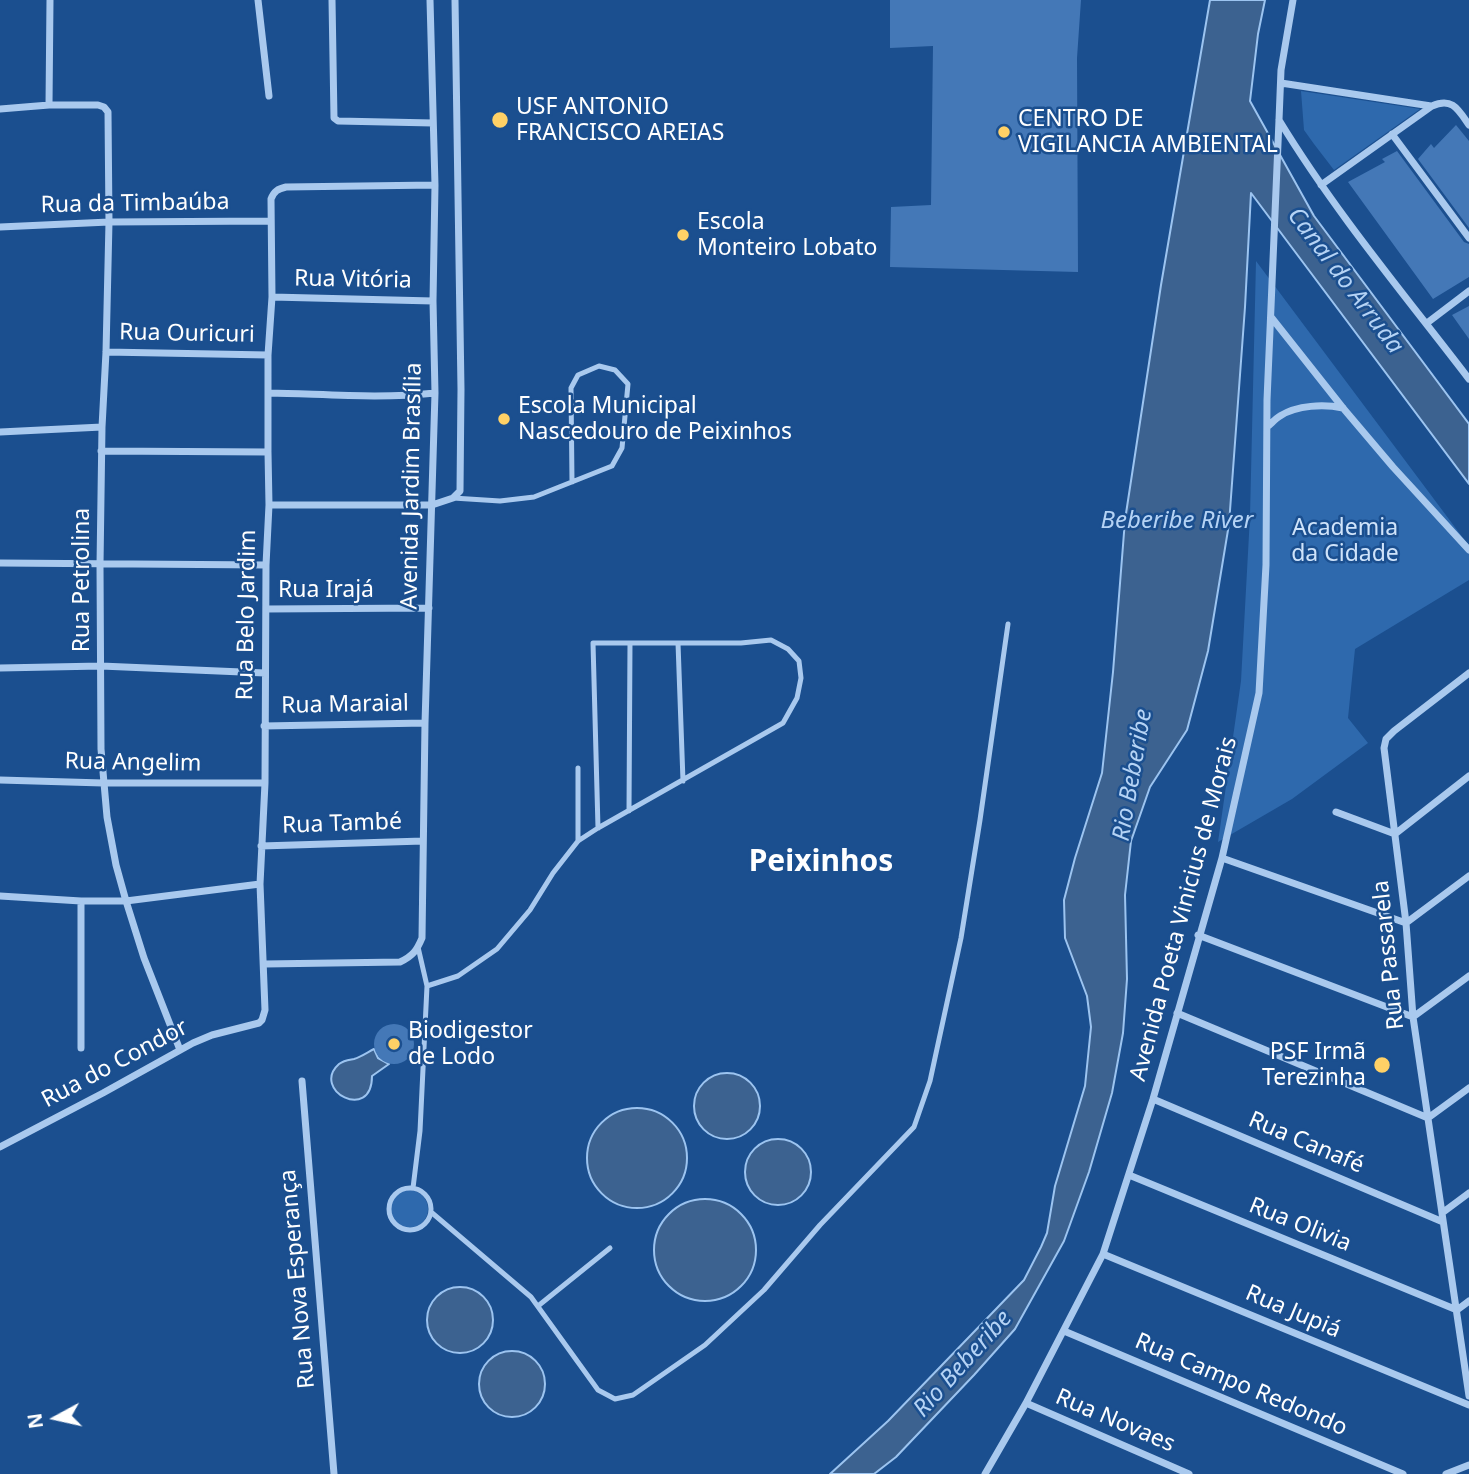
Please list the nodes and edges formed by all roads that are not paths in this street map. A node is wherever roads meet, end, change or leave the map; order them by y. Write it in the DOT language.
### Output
graph roads {
  1 [pos="50,0"];
  2 [pos="258,0"];
  3 [pos="332,0"];
  4 [pos="430,0"];
  5 [pos="455,0"];
  6 [pos="1293,0"];
  7 [pos="1281,83"];
  8 [pos="269,96"];
  9 [pos="49,105"];
  10 [pos="1432,106"];
  11 [pos="0,109"];
  12 [pos="1279,120"];
  13 [pos="433,123"];
  14 [pos="1469,125"];
  15 [pos="1392,134"];
  16 [pos="1321,185"];
  17 [pos="435,186"];
  18 [pos="270,221"];
  19 [pos="109,222"];
  20 [pos="0,227"];
  21 [pos="1469,238"];
  22 [pos="1469,291"];
  23 [pos="272,297"];
  24 [pos="433,301"];
  25 [pos="1272,317"];
  26 [pos="1427,323"];
  27 [pos="106,352"];
  28 [pos="268,355"];
  29 [pos="1469,379"];
  30 [pos="269,393"];
  31 [pos="435,393"];
  32 [pos="1343,408"];
  33 [pos="102,427"];
  34 [pos="1267,428"];
  35 [pos="0,432"];
  36 [pos="101,451"];
  37 [pos="268,452"];
  38 [pos="572,482"];
  39 [pos="453,498"];
  40 [pos="269,505"];
  41 [pos="432,505"];
  42 [pos="1469,550"];
  43 [pos="0,563"];
  44 [pos="100,565"];
  45 [pos="266,565"];
  46 [pos="429,608"];
  47 [pos="266,609"];
  48 [pos="1008,624"];
  49 [pos="630,643"];
  50 [pos="678,643"];
  51 [pos="101,666"];
  52 [pos="0,667"];
  53 [pos="265,673"];
  54 [pos="1469,673"];
  55 [pos="425,723"];
  56 [pos="264,726"];
  57 [pos="578,768"];
  58 [pos="1469,776"];
  59 [pos="0,780"];
  60 [pos="683,781"];
  61 [pos="103,783"];
  62 [pos="265,783"];
  63 [pos="629,811"];
  64 [pos="1336,812"];
  65 [pos="598,828"];
  66 [pos="1395,834"];
  67 [pos="423,841"];
  68 [pos="578,841"];
  69 [pos="261,846"];
  70 [pos="1222,858"];
  71 [pos="1469,876"];
  72 [pos="260,884"];
  73 [pos="0,896"];
  74 [pos="81,901"];
  75 [pos="126,901"];
  76 [pos="1406,923"];
  77 [pos="1199,935"];
  78 [pos="418,947"];
  79 [pos="265,964"];
  80 [pos="1469,975"];
  81 [pos="427,986"];
  82 [pos="1177,1013"];
  83 [pos="1413,1017"];
  84 [pos="252,1025"];
  85 [pos="80,1048"];
  86 [pos="180,1050"];
  87 [pos="302,1081"];
  88 [pos="1469,1088"];
  89 [pos="1153,1099"];
  90 [pos="1428,1118"];
  91 [pos="0,1147"];
  92 [pos="1129,1175"];
  93 [pos="413,1188"];
  94 [pos="1469,1193"];
  95 [pos="431,1212"];
  96 [pos="1442,1213"];
  97 [pos="1443,1222"];
  98 [pos="610,1248"];
  99 [pos="1103,1254"];
  100 [pos="1469,1301"];
  101 [pos="538,1306"];
  102 [pos="1457,1310"];
  103 [pos="1064,1331"];
  104 [pos="1469,1396"];
  105 [pos="1026,1404"];
  106 [pos="1469,1405"];
  107 [pos="1467,1465"];
  108 [pos="334,1474"];
  109 [pos="985,1474"];
  110 [pos="1189,1474"];
  111 [pos="1403,1474"];
  112 [pos="1447,1474"];
  113 [pos="1460,1474"];
  1 -- 9 [label="street"];
  2 -- 8 [label="street"];
  3 -- 13 [label="street"];
  4 -- 13 [label="street, Avenida Jardim Brasília"];
  5 -- 39 [label="street, Avenida Jardim Brasília"];
  6 -- 7 [label="street, Avenida Poeta Vinicius de Morais"];
  7 -- 10 [label="street"];
  7 -- 12 [label="street, Avenida Poeta Vinicius de Morais"];
  9 -- 11 [label="street"];
  9 -- 19 [label="street, Rua Petrolina"];
  10 -- 14 [label="street"];
  10 -- 15 [label="street"];
  12 -- 16 [label="street"];
  12 -- 25 [label="street, Avenida Poeta Vinicius de Morais"];
  13 -- 17 [label="street, Avenida Jardim Brasília"];
  15 -- 16 [label="street"];
  15 -- 21 [label="street"];
  16 -- 26 [label="street"];
  17 -- 18 [label="street, Rua Belo Jardim"];
  17 -- 24 [label="street, Avenida Jardim Brasília"];
  18 -- 19 [label="street, Rua da Timbaúba"];
  18 -- 23 [label="street, Rua Belo Jardim"];
  19 -- 20 [label="street, Rua da Timbaúba"];
  19 -- 27 [label="street, Rua Petrolina"];
  22 -- 26 [label="street"];
  23 -- 24 [label="street, Rua Vitória"];
  23 -- 28 [label="street, Rua Belo Jardim"];
  24 -- 31 [label="street, Avenida Jardim Brasília"];
  25 -- 32 [label="street"];
  25 -- 34 [label="street, Avenida Poeta Vinicius de Morais"];
  26 -- 29 [label="street"];
  27 -- 28 [label="street, Rua Ouricuri"];
  27 -- 33 [label="street, Rua Petrolina"];
  28 -- 30 [label="street, Rua Belo Jardim"];
  30 -- 31 [label="street"];
  30 -- 37 [label="street, Rua Belo Jardim"];
  31 -- 41 [label="street, Avenida Jardim Brasília"];
  32 -- 34 [label="street"];
  32 -- 42 [label="street"];
  33 -- 35 [label="street"];
  33 -- 36 [label="street, Rua Petrolina"];
  34 -- 70 [label="street, Avenida Poeta Vinicius de Morais"];
  36 -- 37 [label="street"];
  36 -- 44 [label="street, Rua Petrolina"];
  37 -- 40 [label="street, Rua Belo Jardim"];
  38 -- 38 [label="lane"];
  38 -- 39 [label="lane"];
  39 -- 41 [label="street"];
  40 -- 41 [label="street"];
  40 -- 45 [label="street, Rua Belo Jardim"];
  41 -- 46 [label="street, Avenida Jardim Brasília"];
  43 -- 44 [label="street"];
  44 -- 45 [label="street"];
  44 -- 51 [label="street, Rua Petrolina"];
  45 -- 47 [label="street, Rua Belo Jardim"];
  46 -- 47 [label="street, Rua Irajá"];
  46 -- 55 [label="street, Avenida Jardim Brasília"];
  47 -- 53 [label="street, Rua Belo Jardim"];
  48 -- 101 [label="lane"];
  49 -- 50 [label="lane"];
  49 -- 63 [label="lane"];
  49 -- 65 [label="lane"];
  50 -- 60 [label="lane"];
  50 -- 60 [label="lane"];
  51 -- 52 [label="street"];
  51 -- 53 [label="street"];
  51 -- 61 [label="street, Rua Petrolina"];
  53 -- 56 [label="street, Rua Belo Jardim"];
  54 -- 66 [label="street, Rua Passarela"];
  55 -- 56 [label="street, Rua Maraial"];
  55 -- 67 [label="street, Avenida Jardim Brasília"];
  56 -- 62 [label="street, Rua Belo Jardim"];
  57 -- 68 [label="lane"];
  58 -- 66 [label="street"];
  59 -- 61 [label="street, Rua Angelim"];
  60 -- 63 [label="lane"];
  61 -- 62 [label="street, Rua Angelim"];
  61 -- 75 [label="street, Rua Petrolina"];
  62 -- 69 [label="street, Rua Belo Jardim"];
  63 -- 65 [label="lane"];
  64 -- 66 [label="street"];
  65 -- 68 [label="lane"];
  66 -- 76 [label="street, Rua Passarela"];
  67 -- 69 [label="street, Rua També"];
  67 -- 78 [label="street, Avenida Jardim Brasília"];
  68 -- 81 [label="lane"];
  69 -- 72 [label="street, Rua Belo Jardim"];
  70 -- 76 [label="street"];
  70 -- 77 [label="street, Avenida Poeta Vinicius de Morais"];
  71 -- 76 [label="street"];
  72 -- 75 [label="street"];
  72 -- 79 [label="street, Rua Belo Jardim"];
  73 -- 74 [label="street"];
  74 -- 75 [label="street"];
  74 -- 85 [label="street"];
  75 -- 86 [label="street, Rua Petrolina"];
  76 -- 83 [label="street, Rua Passarela"];
  77 -- 82 [label="street, Avenida Poeta Vinicius de Morais"];
  77 -- 83 [label="street"];
  78 -- 79 [label="street"];
  78 -- 81 [label="lane"];
  79 -- 84 [label="street, Rua Belo Jardim"];
  80 -- 83 [label="street"];
  81 -- 93 [label="lane"];
  82 -- 89 [label="street, Avenida Poeta Vinicius de Morais"];
  82 -- 90 [label="street"];
  83 -- 90 [label="street, Rua Passarela"];
  84 -- 86 [label="street, Rua do Condor"];
  86 -- 91 [label="street, Rua do Condor"];
  87 -- 108 [label="street, Rua Nova Esperança"];
  88 -- 90 [label="street"];
  89 -- 92 [label="street, Avenida Poeta Vinicius de Morais"];
  89 -- 97 [label="street, Rua Canafé"];
  90 -- 96 [label="street, Rua Passarela"];
  92 -- 99 [label="street, Avenida Poeta Vinicius de Morais"];
  92 -- 102 [label="street, Rua Olivia"];
  93 -- 95 [label="lane"];
  93 -- 95 [label="lane"];
  94 -- 96 [label="street"];
  95 -- 101 [label="lane"];
  96 -- 97 [label="street, Rua Passarela"];
  97 -- 102 [label="street, Rua Passarela"];
  98 -- 101 [label="lane"];
  99 -- 103 [label="street, Avenida Poeta Vinicius de Morais"];
  99 -- 106 [label="street, Rua Jupiá"];
  100 -- 102 [label="street"];
  102 -- 104 [label="street, Rua Passarela"];
  103 -- 105 [label="street, Avenida Poeta Vinicius de Morais"];
  103 -- 111 [label="street, Rua Campo Redondo"];
  105 -- 109 [label="street, Avenida Poeta Vinicius de Morais"];
  105 -- 110 [label="street, Rua Novaes"];
  107 -- 112 [label="street"];
  107 -- 113 [label="street"];
}
